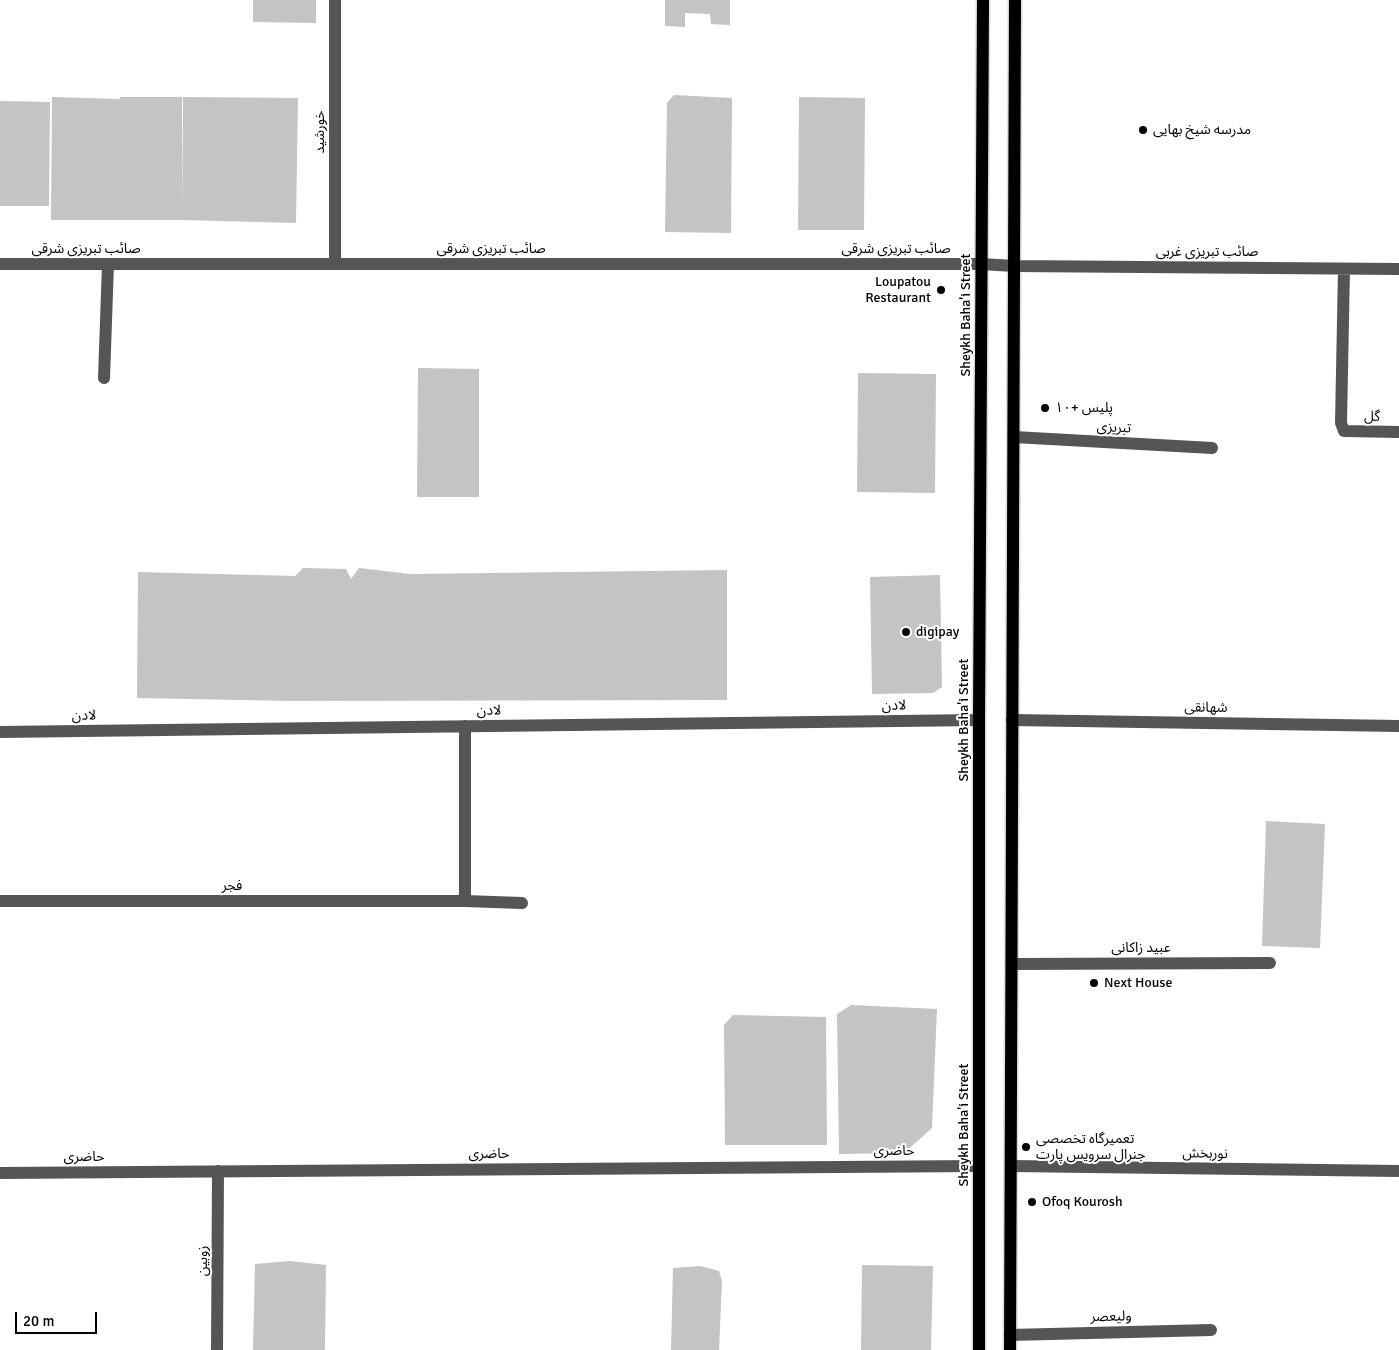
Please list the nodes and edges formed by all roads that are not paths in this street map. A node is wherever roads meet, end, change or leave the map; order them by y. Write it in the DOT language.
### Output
graph roads {
  1 [pos="335,0"];
  2 [pos="983,0"];
  3 [pos="1015,0"];
  4 [pos="0,264"];
  5 [pos="108,264"];
  6 [pos="335,264"];
  7 [pos="981,264"];
  8 [pos="1014,266"];
  9 [pos="1344,268"];
  10 [pos="1399,269"];
  11 [pos="104,378"];
  12 [pos="1399,432"];
  13 [pos="1014,438"];
  14 [pos="1212,448"];
  15 [pos="979,720"];
  16 [pos="1012,720"];
  17 [pos="465,726"];
  18 [pos="1399,726"];
  19 [pos="0,732"];
  20 [pos="0,901"];
  21 [pos="465,901"];
  22 [pos="522,902"];
  23 [pos="1270,963"];
  24 [pos="1012,964"];
  25 [pos="979,1166"];
  26 [pos="1011,1166"];
  27 [pos="218,1171"];
  28 [pos="1399,1171"];
  29 [pos="0,1173"];
  30 [pos="1212,1330"];
  31 [pos="1010,1334"];
  32 [pos="217,1350"];
  33 [pos="979,1350"];
  34 [pos="1010,1350"];
  1 -- 6 [label="street, خورشید"];
  2 -- 7 [label="main road, Sheykh Baha'i Street"];
  3 -- 8 [label="main road"];
  4 -- 5 [label="street, صائب تبریزی شرقی"];
  5 -- 6 [label="street, صائب تبریزی شرقی"];
  5 -- 11 [label="street"];
  6 -- 7 [label="street, صائب تبریزی شرقی"];
  7 -- 8 [label="street, صائب تبریزی شرقی"];
  7 -- 15 [label="main road, Sheykh Baha'i Street"];
  8 -- 9 [label="street, صائب تبریزی غربی"];
  8 -- 13 [label="main road"];
  9 -- 10 [label="street, صائب تبریزی غربی"];
  9 -- 12 [label="street, گل"];
  13 -- 14 [label="street, تبریزی"];
  13 -- 16 [label="main road"];
  15 -- 17 [label="street, لادن"];
  15 -- 25 [label="main road, Sheykh Baha'i Street"];
  16 -- 18 [label="street, شهانقی"];
  16 -- 24 [label="main road"];
  17 -- 19 [label="street, لادن"];
  17 -- 21 [label="street"];
  20 -- 21 [label="street, فجر"];
  21 -- 22 [label="street, فجر"];
  23 -- 24 [label="street, عبید زاکانی"];
  24 -- 26 [label="main road"];
  25 -- 27 [label="street, حاضری"];
  25 -- 33 [label="main road, Sheykh Baha'i Street"];
  26 -- 28 [label="street, نوربخش"];
  26 -- 31 [label="main road"];
  27 -- 29 [label="street, حاضری"];
  27 -- 32 [label="street, زوبین"];
  30 -- 31 [label="street, ولیعصر"];
  31 -- 34 [label="main road"];
}
